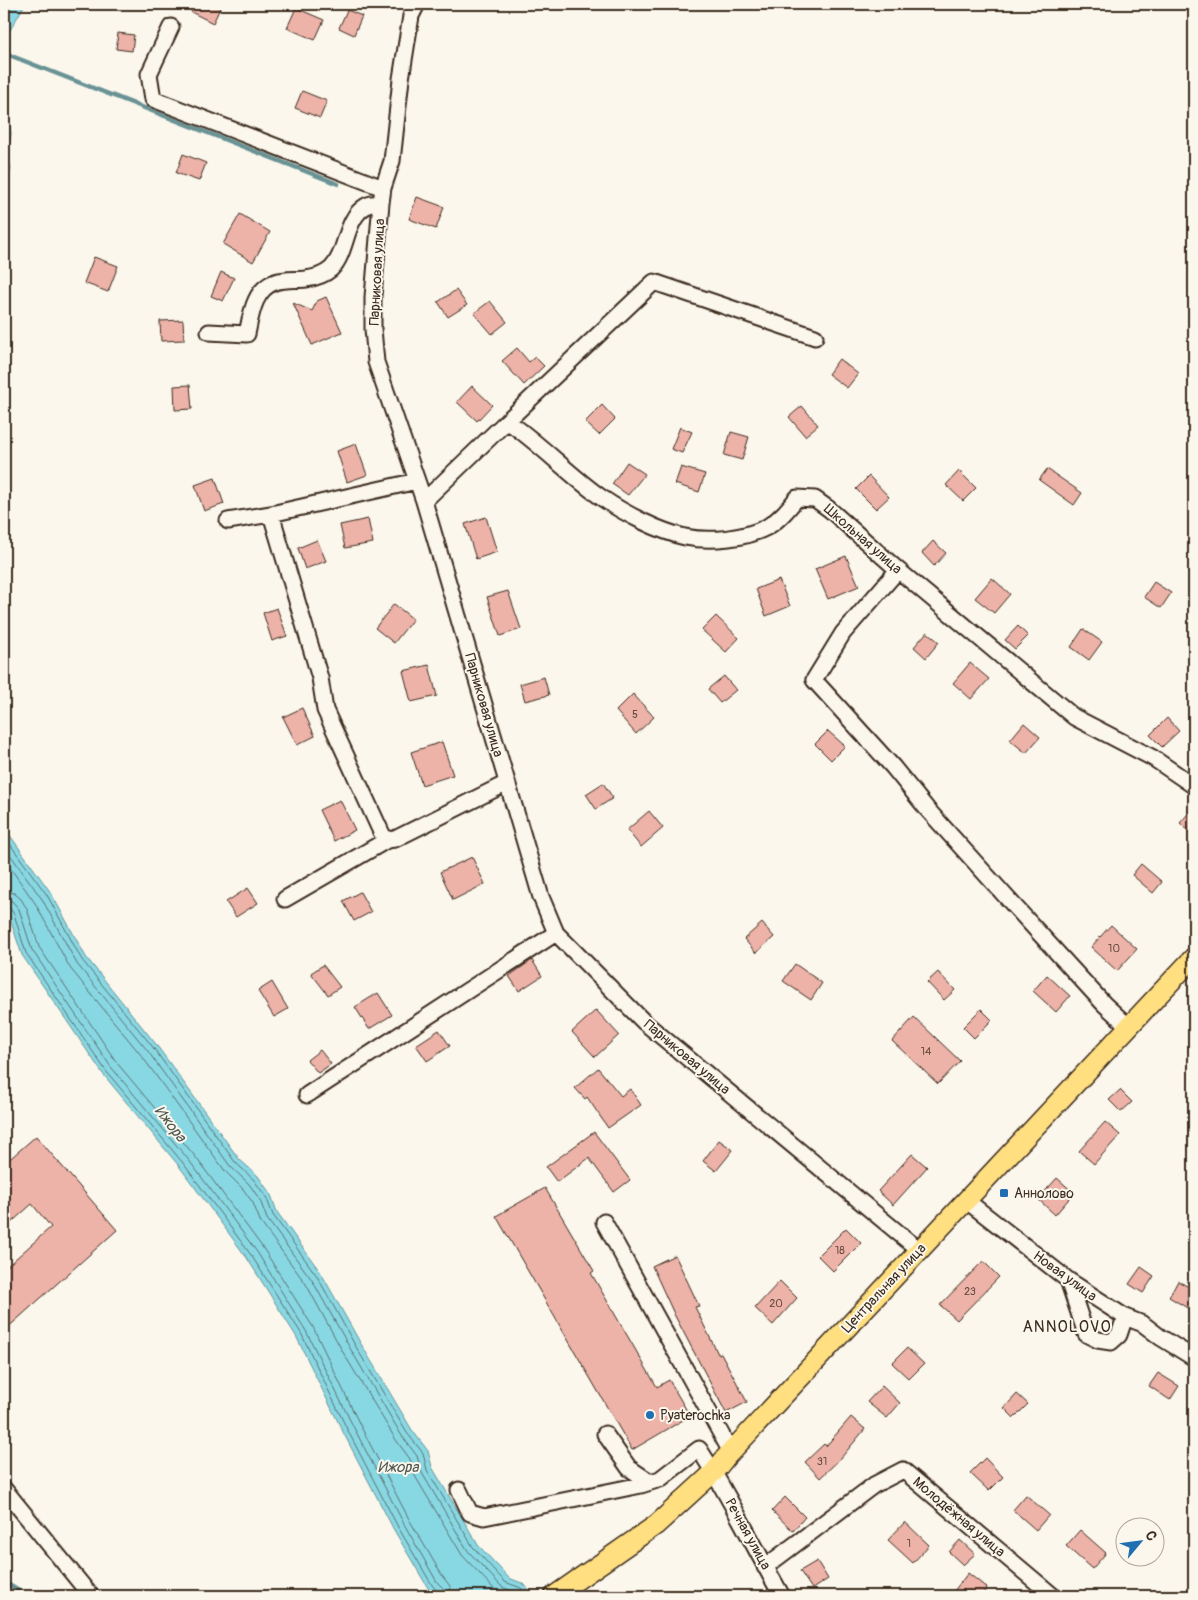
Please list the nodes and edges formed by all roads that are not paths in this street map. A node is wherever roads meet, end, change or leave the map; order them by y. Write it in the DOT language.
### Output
graph roads {
  1 [pos="417,4"];
  2 [pos="171,27"];
  3 [pos="382,196"];
  4 [pos="209,332"];
  5 [pos="815,337"];
  6 [pos="507,422"];
  7 [pos="417,481"];
  8 [pos="424,501"];
  9 [pos="271,514"];
  10 [pos="228,522"];
  11 [pos="898,570"];
  12 [pos="507,783"];
  13 [pos="1194,786"];
  14 [pos="387,840"];
  15 [pos="285,899"];
  16 [pos="556,933"];
  17 [pos="1194,957"];
  18 [pos="1129,1027"];
  19 [pos="307,1095"];
  20 [pos="967,1202"];
  21 [pos="604,1222"];
  22 [pos="919,1250"];
  23 [pos="1068,1280"];
  24 [pos="1125,1317"];
  25 [pos="1194,1358"];
  26 [pos="605,1434"];
  27 [pos="731,1452"];
  28 [pos="714,1472"];
  29 [pos="650,1482"];
  30 [pos="4,1489"];
  31 [pos="459,1490"];
  32 [pos="765,1567"];
  33 [pos="91,1596"];
  34 [pos="554,1596"];
  35 [pos="782,1596"];
  36 [pos="1053,1596"];
  1 -- 3 [label="street, Парниковая улица"];
  2 -- 3 [label="street"];
  3 -- 4 [label="street"];
  3 -- 7 [label="street, Парниковая улица"];
  5 -- 6 [label="street"];
  6 -- 8 [label="street"];
  6 -- 11 [label="street, Школьная улица"];
  7 -- 8 [label="street, Парниковая улица"];
  7 -- 9 [label="street"];
  8 -- 12 [label="street, Парниковая улица"];
  9 -- 10 [label="street"];
  9 -- 14 [label="street"];
  11 -- 13 [label="street, Школьная улица"];
  11 -- 18 [label="street"];
  12 -- 14 [label="street"];
  12 -- 16 [label="street, Парниковая улица"];
  14 -- 15 [label="street"];
  16 -- 19 [label="street"];
  16 -- 22 [label="street, Парниковая улица"];
  17 -- 18 [label="main road, Центральная улица"];
  18 -- 20 [label="main road, Центральная улица"];
  20 -- 22 [label="main road, Центральная улица"];
  20 -- 23 [label="street, Новая улица"];
  21 -- 27 [label="street"];
  22 -- 27 [label="main road, Центральная улица"];
  23 -- 24 [label="street, Новая улица"];
  23 -- 24 [label="street"];
  24 -- 25 [label="street, Новая улица"];
  26 -- 29 [label="street"];
  27 -- 28 [label="main road, Центральная улица"];
  28 -- 29 [label="street, Речная улица"];
  28 -- 32 [label="street, Речная улица"];
  28 -- 34 [label="main road, Центральная улица"];
  29 -- 31 [label="street"];
  30 -- 33 [label="street"];
  32 -- 35 [label="street, Речная улица"];
  32 -- 36 [label="street, Молодёжная улица"];
}
